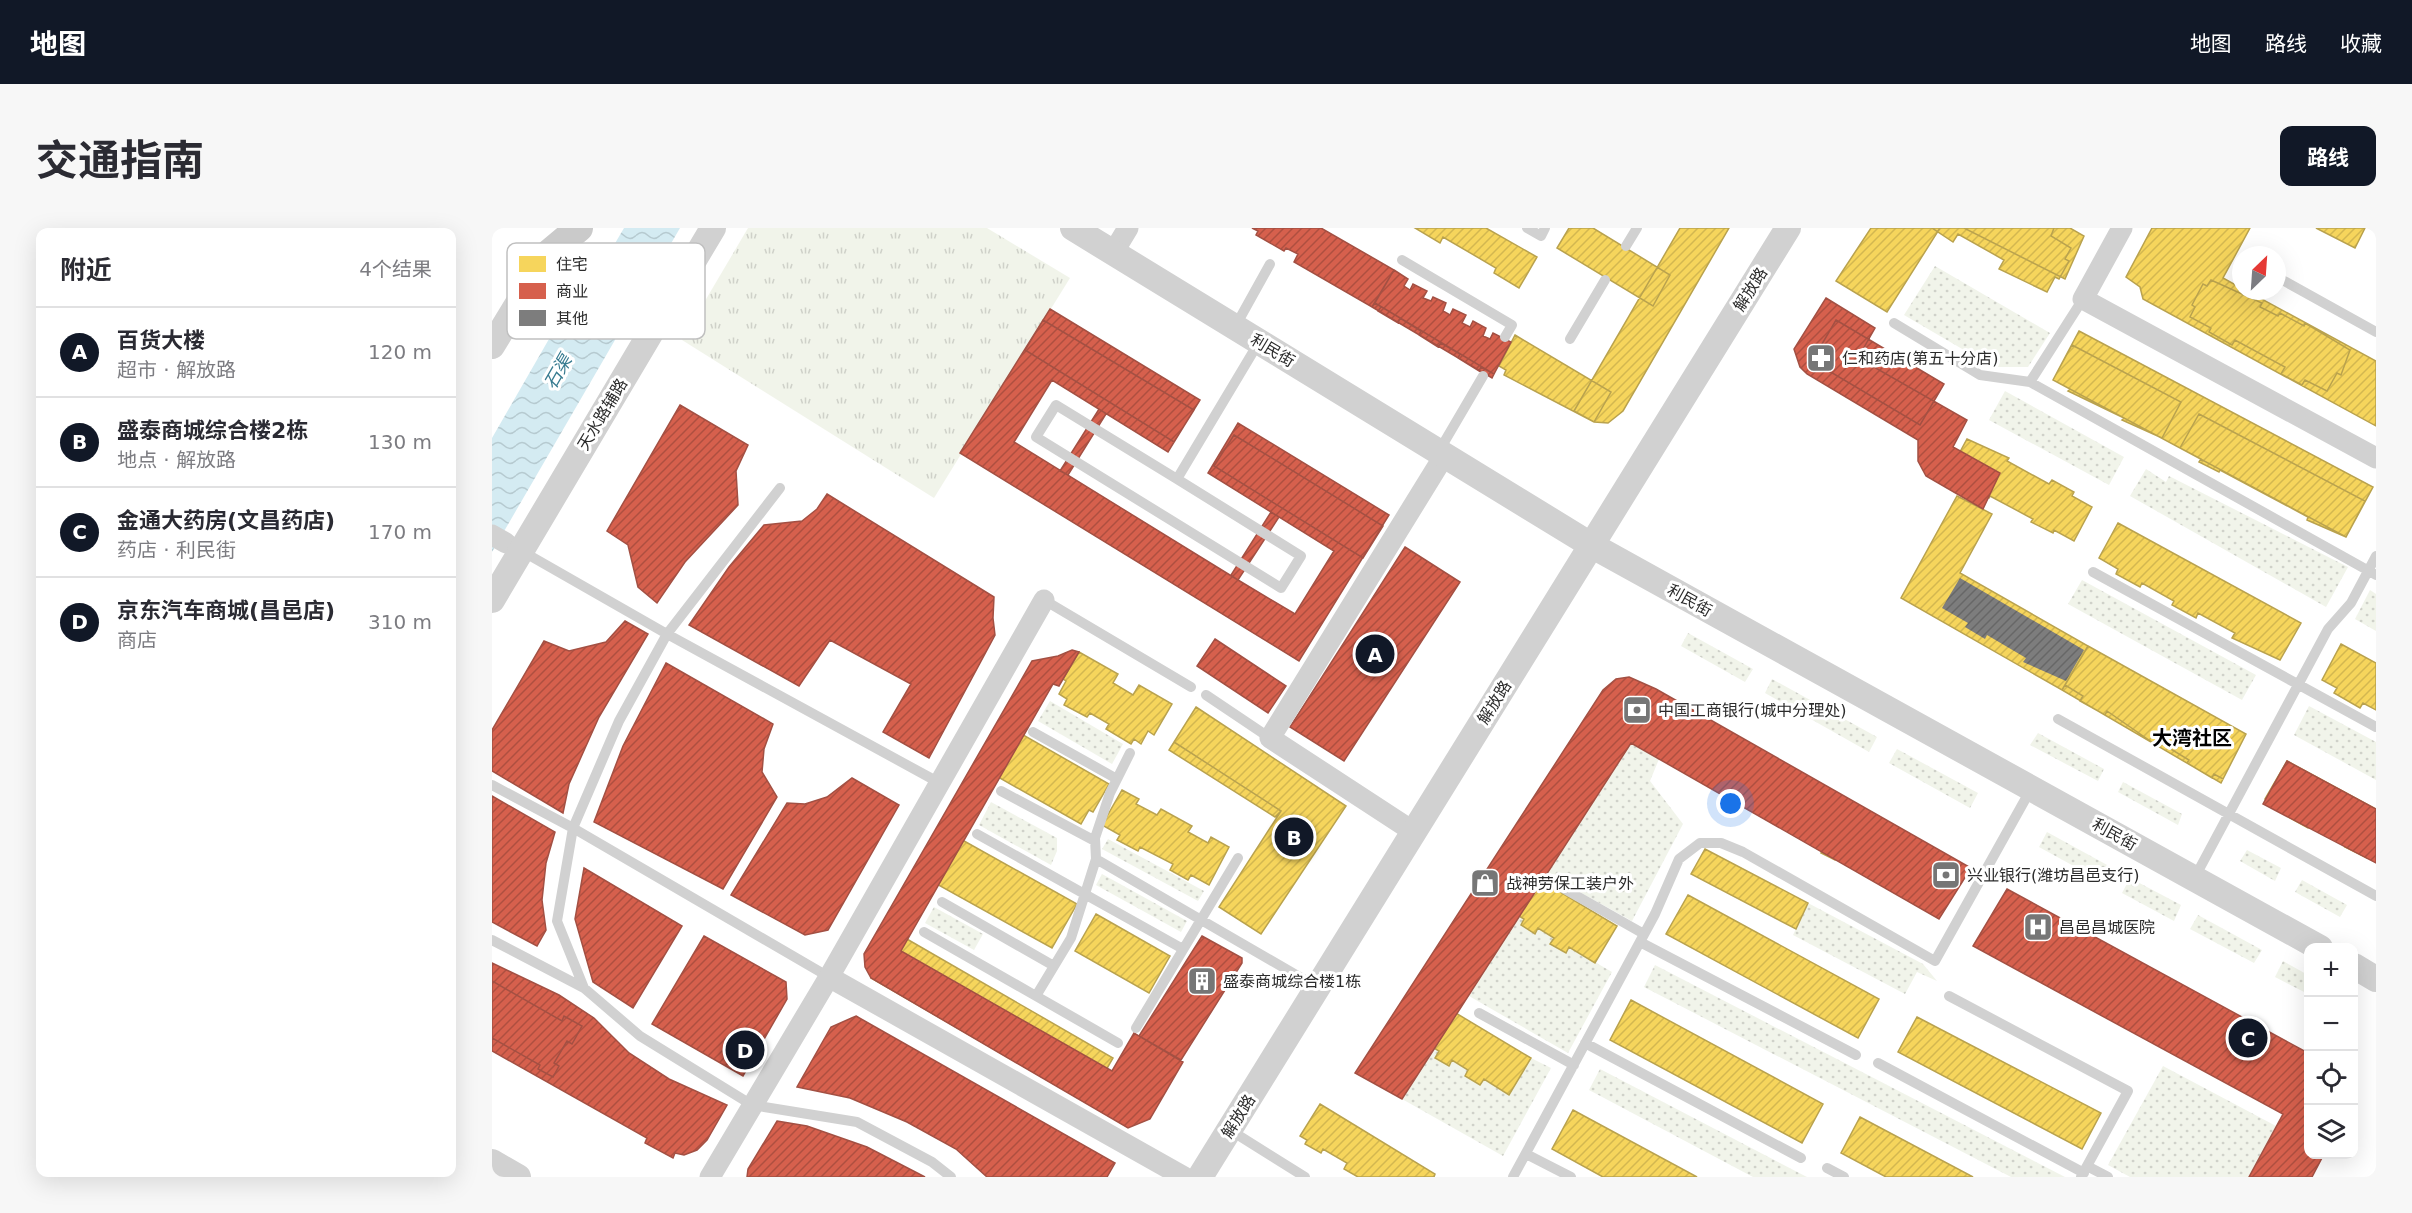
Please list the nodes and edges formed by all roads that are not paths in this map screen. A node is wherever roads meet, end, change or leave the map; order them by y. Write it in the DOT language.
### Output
graph roads {
  1 [pos="579,228"];
  2 [pos="713,228"];
  3 [pos="1073,228"];
  4 [pos="1128,228"];
  5 [pos="1527,228"];
  6 [pos="1545,228"];
  7 [pos="1637,228"];
  8 [pos="1788,228"];
  9 [pos="2122,228"];
  10 [pos="550,241"];
  11 [pos="703,243"];
  12 [pos="1626,246"];
  13 [pos="1113,253"];
  14 [pos="1402,260"];
  15 [pos="1270,264"];
  16 [pos="1605,280"];
  17 [pos="2286,282"];
  18 [pos="2083,299"];
  19 [pos="507,319"];
  20 [pos="1894,323"];
  21 [pos="1235,328"];
  22 [pos="2376,332"];
  23 [pos="1505,337"];
  24 [pos="640,339"];
  25 [pos="1570,339"];
  26 [pos="1259,342"];
  27 [pos="492,346"];
  28 [pos="1483,376"];
  29 [pos="2030,382"];
  30 [pos="1441,454"];
  31 [pos="2376,458"];
  32 [pos="1177,479"];
  33 [pos="780,488"];
  34 [pos="507,543"];
  35 [pos="1591,545"];
  36 [pos="2376,556"];
  37 [pos="2093,572"];
  38 [pos="2372,573"];
  39 [pos="492,600"];
  40 [pos="1044,600"];
  41 [pos="667,634"];
  42 [pos="2298,685"];
  43 [pos="1191,687"];
  44 [pos="1206,695"];
  45 [pos="2058,719"];
  46 [pos="2376,727"];
  47 [pos="1033,732"];
  48 [pos="1270,738"];
  49 [pos="1130,753"];
  50 [pos="1117,779"];
  51 [pos="939,782"];
  52 [pos="492,785"];
  53 [pos="2031,788"];
  54 [pos="1001,790"];
  55 [pos="2229,814"];
  56 [pos="573,828"];
  57 [pos="1414,832"];
  58 [pos="976,834"];
  59 [pos="1095,841"];
  60 [pos="1238,858"];
  61 [pos="1096,859"];
  62 [pos="2195,877"];
  63 [pos="1561,886"];
  64 [pos="1084,894"];
  65 [pos="2376,896"];
  66 [pos="942,902"];
  67 [pos="1202,918"];
  68 [pos="924,932"];
  69 [pos="1642,938"];
  70 [pos="492,940"];
  71 [pos="2311,943"];
  72 [pos="1183,949"];
  73 [pos="1054,966"];
  74 [pos="2358,968"];
  75 [pos="830,977"];
  76 [pos="2376,979"];
  77 [pos="1317,987"];
  78 [pos="584,988"];
  79 [pos="1036,996"];
  80 [pos="1949,996"];
  81 [pos="1479,1013"];
  82 [pos="1136,1028"];
  83 [pos="1118,1043"];
  84 [pos="1585,1043"];
  85 [pos="1856,1055"];
  86 [pos="1878,1063"];
  87 [pos="1574,1065"];
  88 [pos="752,1105"];
  89 [pos="1229,1130"];
  90 [pos="1526,1154"];
  91 [pos="1801,1158"];
  92 [pos="492,1162"];
  93 [pos="1827,1168"];
  94 [pos="2084,1172"];
  95 [pos="518,1177"];
  96 [pos="710,1177"];
  97 [pos="951,1177"];
  98 [pos="1184,1177"];
  99 [pos="1200,1177"];
  100 [pos="1305,1177"];
  101 [pos="1513,1177"];
  102 [pos="1571,1177"];
  103 [pos="1844,1177"];
  104 [pos="2108,1177"];
  1 -- 10 [label="main road"];
  2 -- 11 [label="street, 天水路辅路"];
  3 -- 13 [label="street, 利民街"];
  4 -- 13 [label="street"];
  5 -- 6 [label="lane"];
  7 -- 12 [label="lane"];
  8 -- 35 [label="street, 解放路"];
  9 -- 18 [label="street"];
  13 -- 21 [label="street, 利民街"];
  14 -- 23 [label="lane"];
  15 -- 21 [label="lane"];
  16 -- 25 [label="lane"];
  17 -- 22 [label="lane"];
  18 -- 29 [label="lane"];
  18 -- 31 [label="street"];
  19 -- 27 [label="street"];
  20 -- 29 [label="lane"];
  21 -- 26 [label="street, 利民街"];
  24 -- 34 [label="street, 天水路辅路"];
  26 -- 30 [label="street, 利民街"];
  26 -- 32 [label="lane"];
  28 -- 30 [label="lane"];
  29 -- 38 [label="lane"];
  30 -- 35 [label="street, 利民街"];
  30 -- 48 [label="street"];
  32 -- 32 [label="lane"];
  33 -- 41 [label="lane"];
  34 -- 39 [label="street, 天水路辅路"];
  34 -- 41 [label="lane"];
  35 -- 53 [label="street, 利民街"];
  35 -- 57 [label="street, 解放路"];
  36 -- 38 [label="lane"];
  37 -- 42 [label="lane"];
  38 -- 42 [label="lane"];
  40 -- 43 [label="lane"];
  40 -- 51 [label="street"];
  41 -- 51 [label="lane"];
  41 -- 56 [label="lane"];
  42 -- 46 [label="lane"];
  42 -- 55 [label="lane"];
  44 -- 48 [label="lane"];
  45 -- 55 [label="lane"];
  47 -- 50 [label="lane"];
  48 -- 57 [label="street"];
  49 -- 50 [label="lane"];
  50 -- 59 [label="lane"];
  51 -- 75 [label="street"];
  52 -- 56 [label="lane"];
  53 -- 62 [label="street, 利民街"];
  53 -- 69 [label="lane"];
  54 -- 59 [label="lane"];
  55 -- 62 [label="lane"];
  55 -- 65 [label="lane"];
  56 -- 75 [label="lane"];
  56 -- 78 [label="lane"];
  57 -- 77 [label="street, 解放路"];
  58 -- 64 [label="lane"];
  59 -- 61 [label="lane"];
  60 -- 67 [label="lane"];
  61 -- 64 [label="lane"];
  61 -- 67 [label="lane"];
  62 -- 71 [label="street, 利民街"];
  63 -- 69 [label="lane"];
  64 -- 72 [label="lane"];
  64 -- 73 [label="lane"];
  66 -- 73 [label="lane"];
  67 -- 72 [label="lane"];
  67 -- 77 [label="lane"];
  68 -- 79 [label="lane"];
  69 -- 84 [label="lane"];
  69 -- 85 [label="lane"];
  70 -- 78 [label="lane"];
  72 -- 82 [label="lane"];
  73 -- 79 [label="lane"];
  74 -- 76 [label="street"];
  75 -- 88 [label="street"];
  75 -- 98 [label="street"];
  77 -- 89 [label="street, 解放路"];
  78 -- 88 [label="lane"];
  79 -- 83 [label="lane"];
  80 -- 94 [label="lane"];
  81 -- 87 [label="lane"];
  84 -- 87 [label="lane"];
  84 -- 91 [label="lane"];
  86 -- 94 [label="lane"];
  87 -- 90 [label="lane"];
  88 -- 96 [label="street"];
  88 -- 97 [label="lane"];
  89 -- 99 [label="street, 解放路"];
  89 -- 100 [label="lane"];
  90 -- 101 [label="lane"];
  90 -- 102 [label="lane"];
  92 -- 95 [label="street"];
  93 -- 103 [label="lane"];
  94 -- 104 [label="lane"];
}
